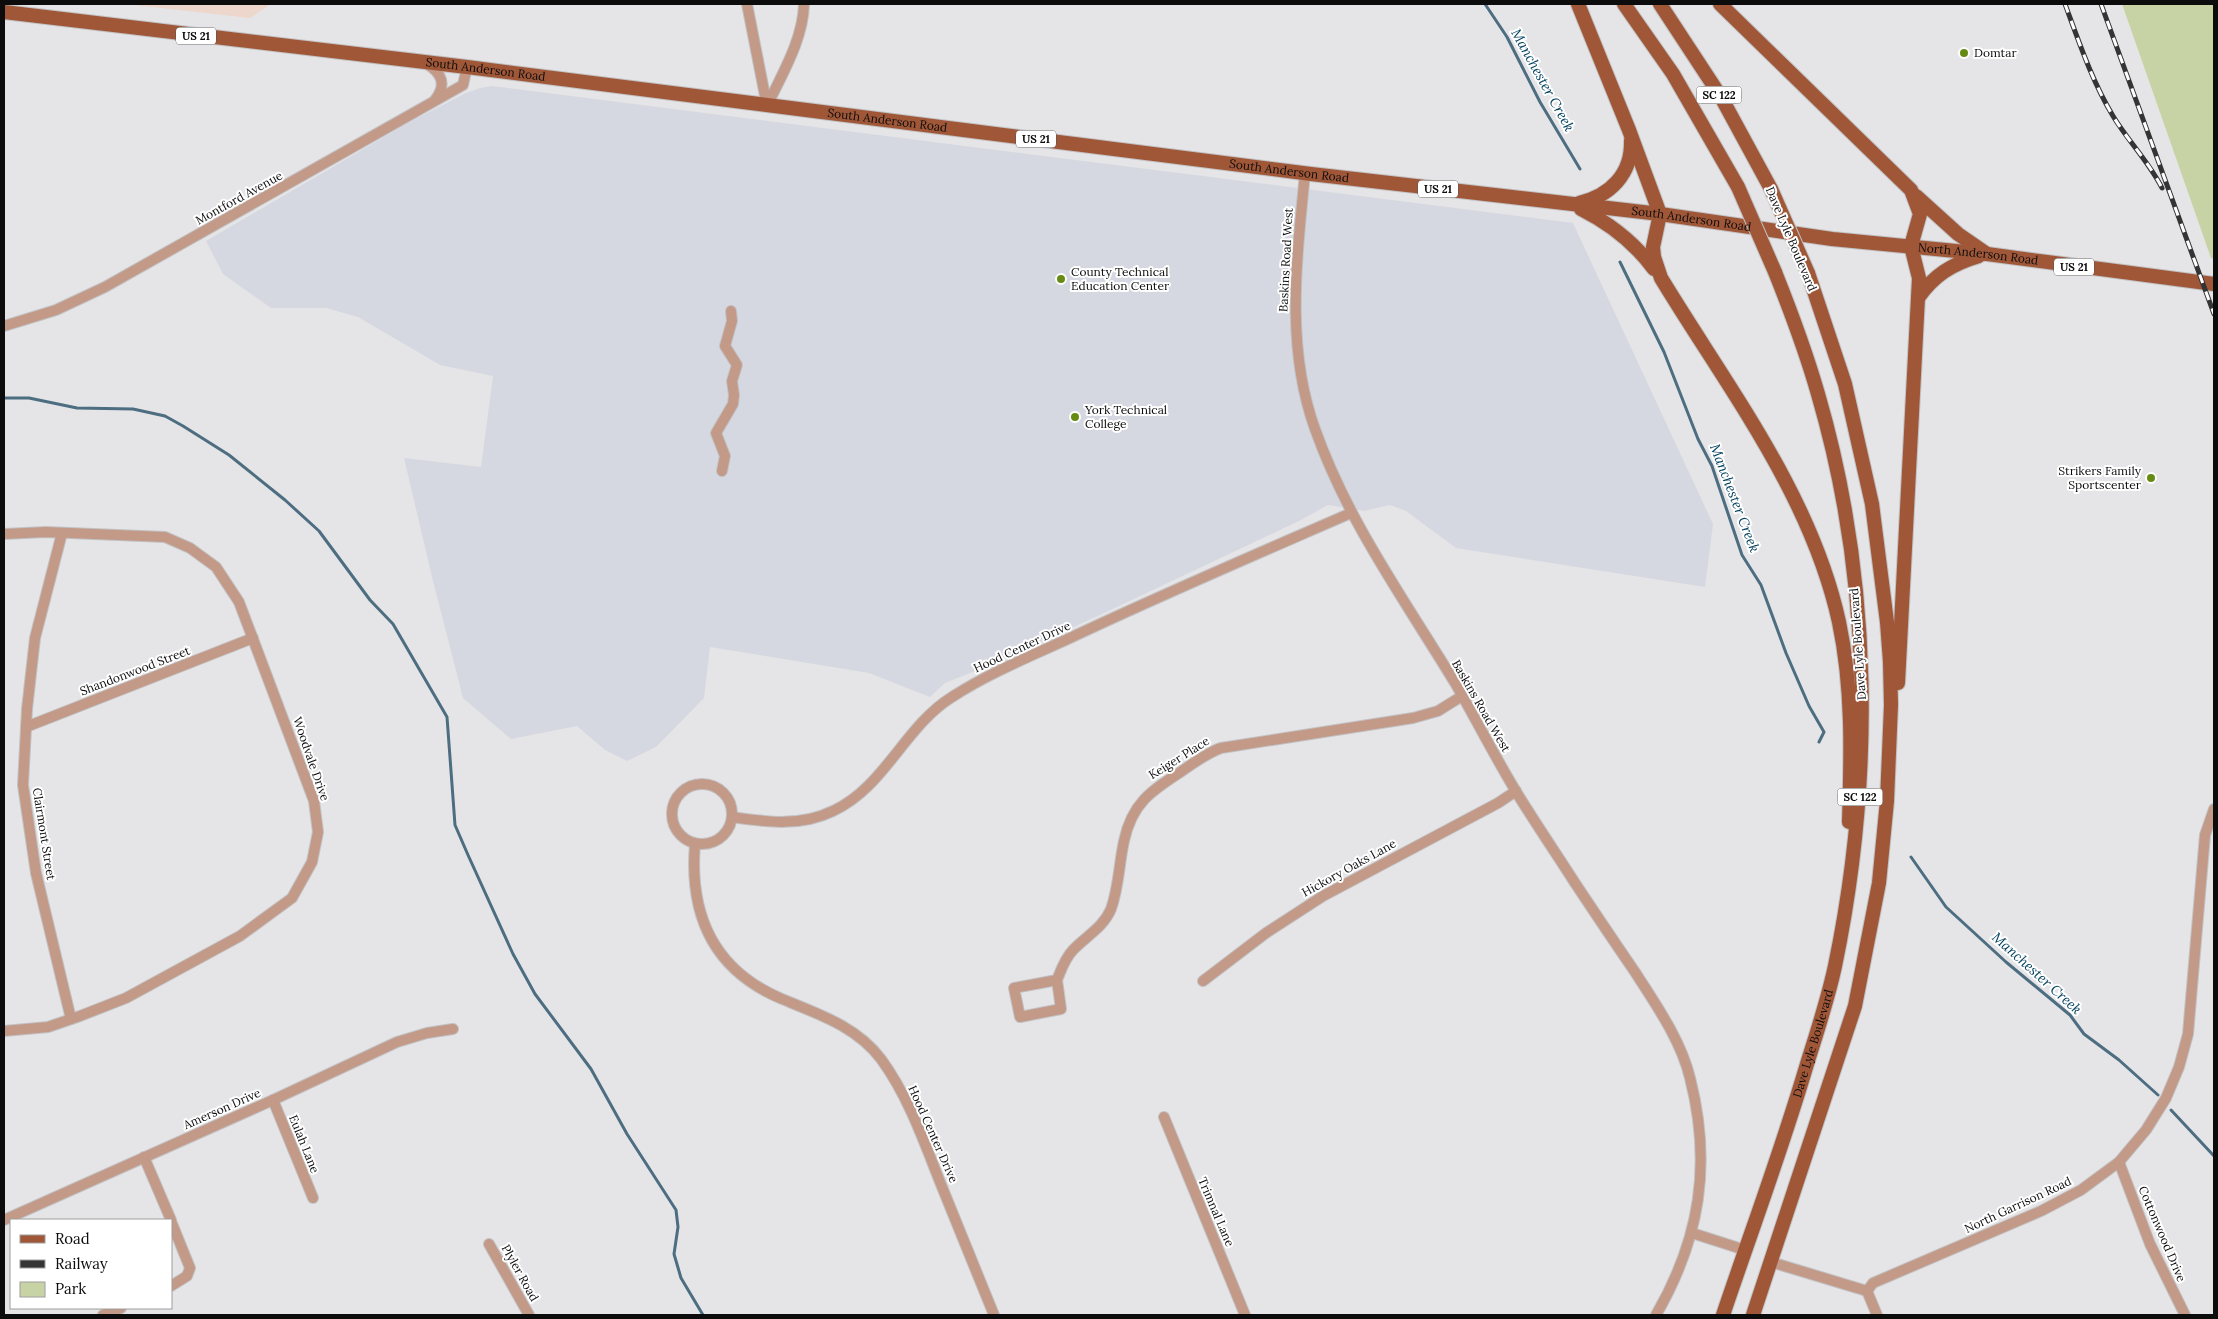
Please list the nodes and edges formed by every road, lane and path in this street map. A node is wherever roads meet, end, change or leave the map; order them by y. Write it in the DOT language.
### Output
graph roads {
  1 [pos="747,4"];
  2 [pos="804,4"];
  3 [pos="1578,4"];
  4 [pos="1624,4"];
  5 [pos="1660,4"];
  6 [pos="1720,4"];
  7 [pos="4,12"];
  8 [pos="427,63"];
  9 [pos="467,67"];
  10 [pos="432,103"];
  11 [pos="767,106"];
  12 [pos="1629,130"];
  13 [pos="1305,173"];
  14 [pos="1911,190"];
  15 [pos="1571,204"];
  16 [pos="1660,214"];
  17 [pos="1771,232"];
  18 [pos="1911,246"];
  19 [pos="1987,254"];
  20 [pos="1661,278"];
  21 [pos="2214,284"];
  22 [pos="1916,300"];
  23 [pos="732,311"];
  24 [pos="4,326"];
  25 [pos="722,472"];
  26 [pos="1350,513"];
  27 [pos="62,533"];
  28 [pos="4,534"];
  29 [pos="253,638"];
  30 [pos="1462,696"];
  31 [pos="26,727"];
  32 [pos="1516,791"];
  33 [pos="1887,800"];
  34 [pos="2214,809"];
  35 [pos="732,817"];
  36 [pos="695,844"];
  37 [pos="1843,922"];
  38 [pos="1057,980"];
  39 [pos="1204,981"];
  40 [pos="71,1019"];
  41 [pos="453,1029"];
  42 [pos="4,1031"];
  43 [pos="273,1100"];
  44 [pos="1164,1118"];
  45 [pos="144,1157"];
  46 [pos="2118,1162"];
  47 [pos="313,1198"];
  48 [pos="170,1219"];
  49 [pos="4,1220"];
  50 [pos="172,1223"];
  51 [pos="1692,1232"];
  52 [pos="489,1244"];
  53 [pos="1745,1250"];
  54 [pos="1771,1262"];
  55 [pos="172,1285"];
  56 [pos="1867,1291"];
  57 [pos="118,1309"];
  58 [pos="103,1315"];
  59 [pos="529,1315"];
  60 [pos="994,1315"];
  61 [pos="1245,1315"];
  62 [pos="1656,1315"];
  63 [pos="1723,1315"];
  64 [pos="1753,1315"];
  65 [pos="1877,1315"];
  66 [pos="2185,1315"];
  1 -- 11 [label="street"];
  2 -- 11 [label="street"];
  3 -- 12 [label="main road"];
  4 -- 37 [label="main road, Dave Lyle Boulevard / SC 122, bridge"];
  5 -- 33 [label="main road, Dave Lyle Boulevard / SC 122, bridge"];
  6 -- 14 [label="main road"];
  7 -- 8 [label="main road, South Anderson Road / US 21"];
  8 -- 9 [label="main road, South Anderson Road / US 21"];
  8 -- 10 [label="street"];
  9 -- 10 [label="street, Montford Avenue"];
  9 -- 11 [label="main road, South Anderson Road / US 21"];
  10 -- 24 [label="street, Montford Avenue"];
  11 -- 13 [label="main road, South Anderson Road / US 21"];
  12 -- 15 [label="main road"];
  12 -- 16 [label="main road"];
  13 -- 15 [label="main road, South Anderson Road / US 21"];
  13 -- 26 [label="street, Baskins Road West"];
  14 -- 18 [label="main road"];
  14 -- 19 [label="main road"];
  15 -- 16 [label="main road, South Anderson Road / US 21"];
  15 -- 20 [label="main road"];
  16 -- 17 [label="main road, South Anderson Road / US 21"];
  16 -- 20 [label="main road"];
  17 -- 18 [label="main road, North Anderson Road / US 21"];
  18 -- 19 [label="main road, North Anderson Road / US 21"];
  18 -- 22 [label="main road"];
  19 -- 21 [label="main road, North Anderson Road / US 21"];
  19 -- 22 [label="main road"];
  20 -- 37 [label="main road"];
  22 -- 33 [label="main road"];
  23 -- 25 [label="street"];
  26 -- 30 [label="street, Baskins Road West"];
  26 -- 35 [label="street, Hood Center Drive"];
  27 -- 28 [label="street, Woodvale Drive"];
  27 -- 29 [label="street, Woodvale Drive"];
  27 -- 31 [label="street, Clairmont Street"];
  29 -- 31 [label="street, Shandonwood Street"];
  29 -- 40 [label="street, Woodvale Drive"];
  30 -- 32 [label="street, Baskins Road West"];
  30 -- 38 [label="street, Keiger Place"];
  31 -- 40 [label="street, Clairmont Street"];
  32 -- 39 [label="street, Hickory Oaks Lane"];
  32 -- 51 [label="street, Baskins Road West"];
  33 -- 54 [label="main road, Dave Lyle Boulevard / SC 122"];
  34 -- 46 [label="street, North Garrison Road"];
  35 -- 36 [label="street"];
  35 -- 36 [label="street"];
  36 -- 60 [label="street, Hood Center Drive"];
  37 -- 53 [label="main road, Dave Lyle Boulevard / SC 122"];
  38 -- 38 [label="street"];
  40 -- 42 [label="street, Woodvale Drive"];
  41 -- 43 [label="street, Amerson Drive"];
  43 -- 45 [label="street, Amerson Drive"];
  43 -- 47 [label="street, Eulah Lane"];
  44 -- 61 [label="street, Trimnal Lane"];
  45 -- 48 [label="street"];
  45 -- 49 [label="street, Amerson Drive"];
  46 -- 56 [label="street, North Garrison Road"];
  46 -- 66 [label="street, Cottonwood Drive"];
  50 -- 55 [label="street"];
  51 -- 53 [label="street"];
  51 -- 62 [label="street, Baskins Road West"];
  52 -- 59 [label="street, Plyler Road"];
  53 -- 63 [label="main road, Dave Lyle Boulevard / SC 122"];
  54 -- 56 [label="street"];
  54 -- 64 [label="main road, Dave Lyle Boulevard / SC 122"];
  56 -- 65 [label="street"];
  57 -- 58 [label="street"];
}
